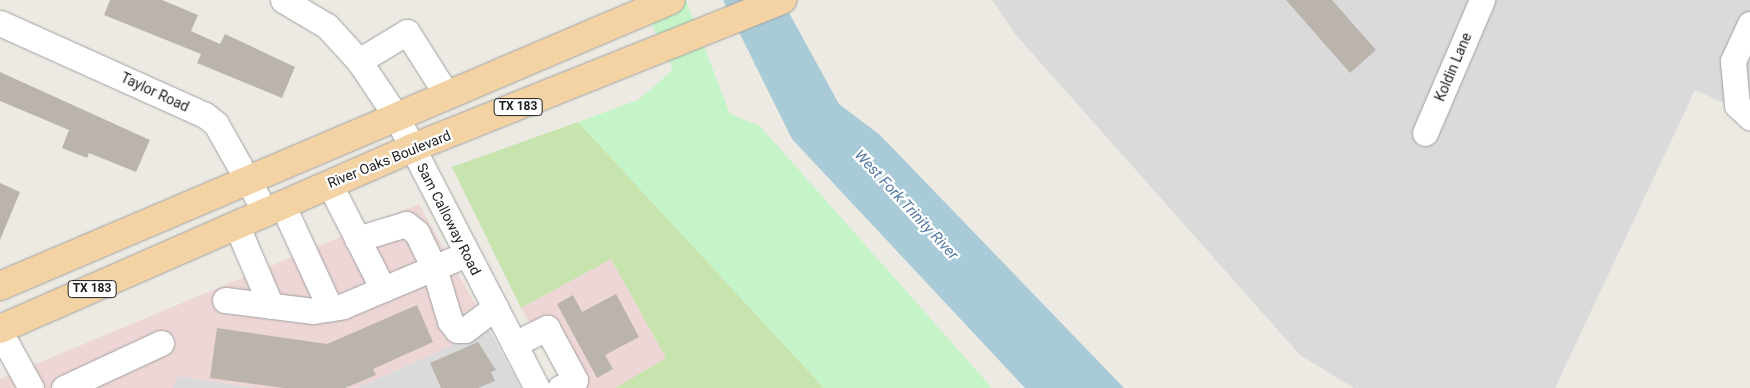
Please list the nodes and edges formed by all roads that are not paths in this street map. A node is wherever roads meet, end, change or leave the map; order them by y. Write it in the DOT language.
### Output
graph roads {
  1 [pos="283,0"];
  2 [pos="671,0"];
  3 [pos="782,0"];
  4 [pos="1482,0"];
  5 [pos="0,23"];
  6 [pos="1750,24"];
  7 [pos="359,60"];
  8 [pos="447,95"];
  9 [pos="396,116"];
  10 [pos="1750,117"];
  11 [pos="1425,133"];
  12 [pos="412,148"];
  13 [pos="250,178"];
  14 [pos="330,183"];
  15 [pos="274,207"];
  16 [pos="236,224"];
  17 [pos="358,238"];
  18 [pos="467,254"];
  19 [pos="434,268"];
  20 [pos="0,286"];
  21 [pos="383,289"];
  22 [pos="225,300"];
  23 [pos="271,306"];
  24 [pos="495,307"];
  25 [pos="330,308"];
  26 [pos="0,330"];
  27 [pos="161,343"];
  28 [pos="514,344"];
  29 [pos="31,388"];
  30 [pos="64,388"];
  31 [pos="537,388"];
  32 [pos="560,388"];
  1 -- 7 [label="street, Sam Calloway Road"];
  2 -- 8 [label="main road, TX 183"];
  3 -- 12 [label="main road, River Oaks Boulevard / TX 183"];
  4 -- 11 [label="street, Koldin Lane"];
  5 -- 13 [label="street, Taylor Road"];
  6 -- 10 [label="street"];
  7 -- 8 [label="street"];
  7 -- 9 [label="street, Sam Calloway Road"];
  8 -- 9 [label="main road, TX 183"];
  9 -- 12 [label="street, Sam Calloway Road"];
  9 -- 13 [label="main road, TX 183"];
  12 -- 14 [label="main road, River Oaks Boulevard / TX 183"];
  12 -- 18 [label="street, Sam Calloway Road"];
  13 -- 15 [label="street, Taylor Road"];
  13 -- 20 [label="main road, TX 183"];
  14 -- 15 [label="main road, River Oaks Boulevard / TX 183"];
  14 -- 17 [label="street"];
  15 -- 16 [label="main road, River Oaks Boulevard / TX 183"];
  15 -- 25 [label="street, Taylor Road"];
  16 -- 23 [label="street"];
  16 -- 26 [label="main road, River Oaks Boulevard / TX 183"];
  17 -- 19 [label="street"];
  17 -- 21 [label="street"];
  18 -- 19 [label="street"];
  18 -- 24 [label="street, Sam Calloway Road"];
  19 -- 21 [label="street"];
  19 -- 24 [label="street"];
  21 -- 25 [label="street"];
  22 -- 23 [label="street"];
  23 -- 25 [label="street"];
  24 -- 28 [label="street, Sam Calloway Road"];
  26 -- 29 [label="street"];
  27 -- 30 [label="street"];
  28 -- 31 [label="street, Sam Calloway Road"];
  28 -- 32 [label="street"];
}
